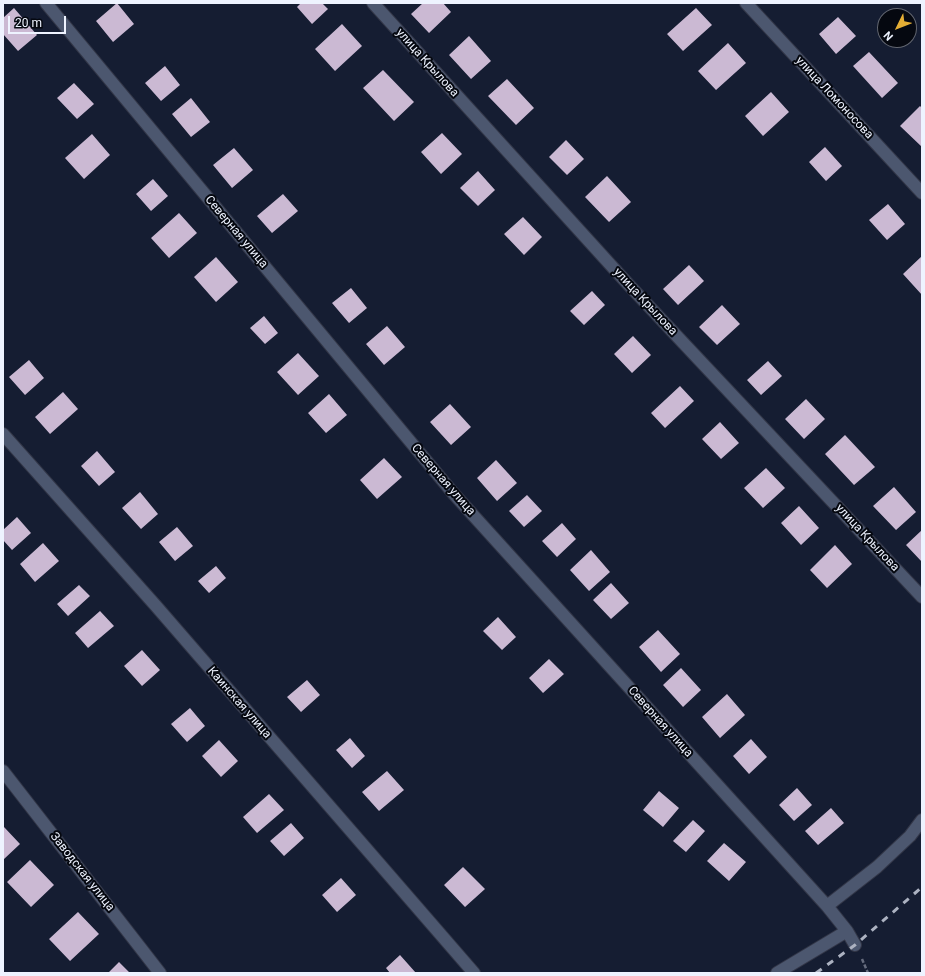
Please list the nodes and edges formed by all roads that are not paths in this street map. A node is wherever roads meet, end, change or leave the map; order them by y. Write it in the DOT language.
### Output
graph roads {
  1 [pos="46,3"];
  2 [pos="373,3"];
  3 [pos="746,3"];
  4 [pos="922,193"];
  5 [pos="3,434"];
  6 [pos="922,597"];
  7 [pos="3,772"];
  8 [pos="922,820"];
  9 [pos="827,906"];
  10 [pos="847,931"];
  11 [pos="855,945"];
  12 [pos="160,973"];
  13 [pos="474,973"];
  14 [pos="777,973"];
  1 -- 9 [label="street, Северная улица"];
  2 -- 6 [label="street, улица Крылова"];
  3 -- 4 [label="street, улица Ломоносова"];
  5 -- 13 [label="street, Каинская улица"];
  7 -- 12 [label="street, Заводская улица"];
  8 -- 9 [label="street"];
  9 -- 10 [label="street, Северная улица"];
  10 -- 11 [label="street, Северная улица"];
  10 -- 14 [label="street"];
}
